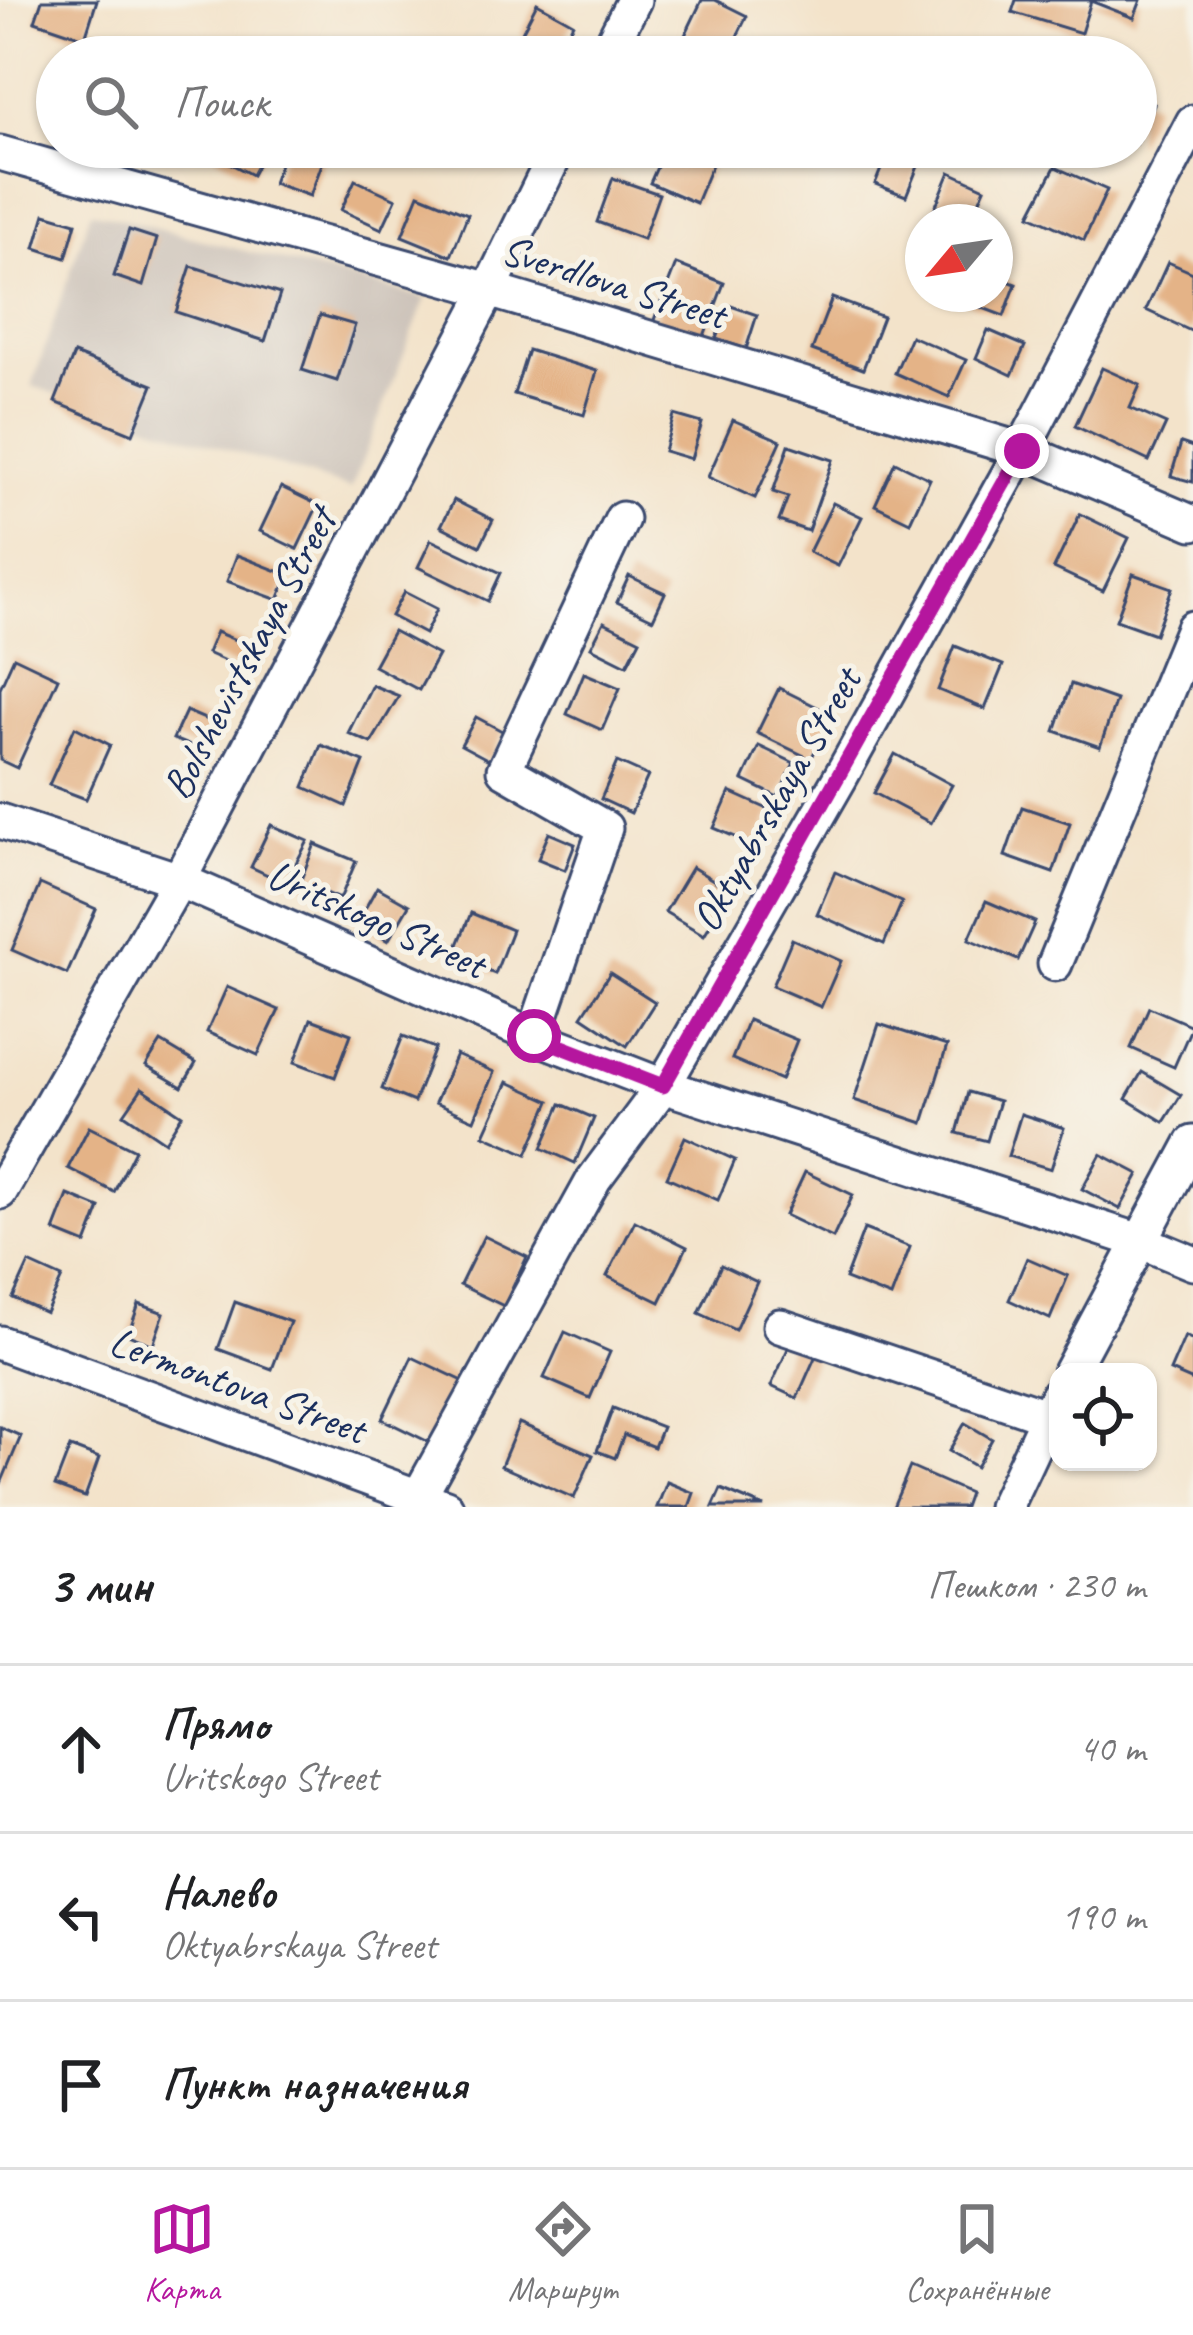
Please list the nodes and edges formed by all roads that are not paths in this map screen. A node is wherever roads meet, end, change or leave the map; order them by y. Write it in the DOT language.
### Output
graph roads {
  1 [pos="634,0"];
  2 [pos="616,36"];
  3 [pos="1193,122"];
  4 [pos="0,153"];
  5 [pos="36,163"];
  6 [pos="54,168"];
  7 [pos="549,168"];
  8 [pos="489,290"];
  9 [pos="1022,451"];
  10 [pos="622,519"];
  11 [pos="1193,523"];
  12 [pos="1193,628"];
  13 [pos="0,821"];
  14 [pos="179,880"];
  15 [pos="1055,964"];
  16 [pos="534,1036"];
  17 [pos="663,1086"];
  18 [pos="1193,1143"];
  19 [pos="0,1192"];
  20 [pos="1140,1241"];
  21 [pos="1193,1264"];
  22 [pos="780,1326"];
  23 [pos="0,1343"];
  24 [pos="1075,1363"];
  25 [pos="1049,1404"];
  26 [pos="1049,1412"];
  27 [pos="425,1504"];
  28 [pos="1005,1507"];
  1 -- 2 [label="street"];
  3 -- 9 [label="street, Oktyabrskaya Street"];
  4 -- 5 [label="street, Sverdlova Street"];
  6 -- 8 [label="street, Sverdlova Street"];
  7 -- 8 [label="street, Bolshevistskaya Street"];
  8 -- 9 [label="street, Sverdlova Street"];
  8 -- 14 [label="street, Bolshevistskaya Street"];
  9 -- 11 [label="street, Sverdlova Street"];
  9 -- 17 [label="street, Oktyabrskaya Street"];
  10 -- 16 [label="street"];
  12 -- 15 [label="street"];
  13 -- 14 [label="street, Uritskogo Street"];
  14 -- 16 [label="street, Uritskogo Street"];
  14 -- 19 [label="street, Bolshevistskaya Street"];
  16 -- 17 [label="street, Uritskogo Street"];
  17 -- 20 [label="street, Uritskogo Street"];
  17 -- 27 [label="street, Oktyabrskaya Street"];
  18 -- 20 [label="street"];
  20 -- 21 [label="street, Uritskogo Street"];
  20 -- 24 [label="street"];
  22 -- 25 [label="street"];
  23 -- 27 [label="street, Lermontova Street"];
  26 -- 28 [label="street"];
}
